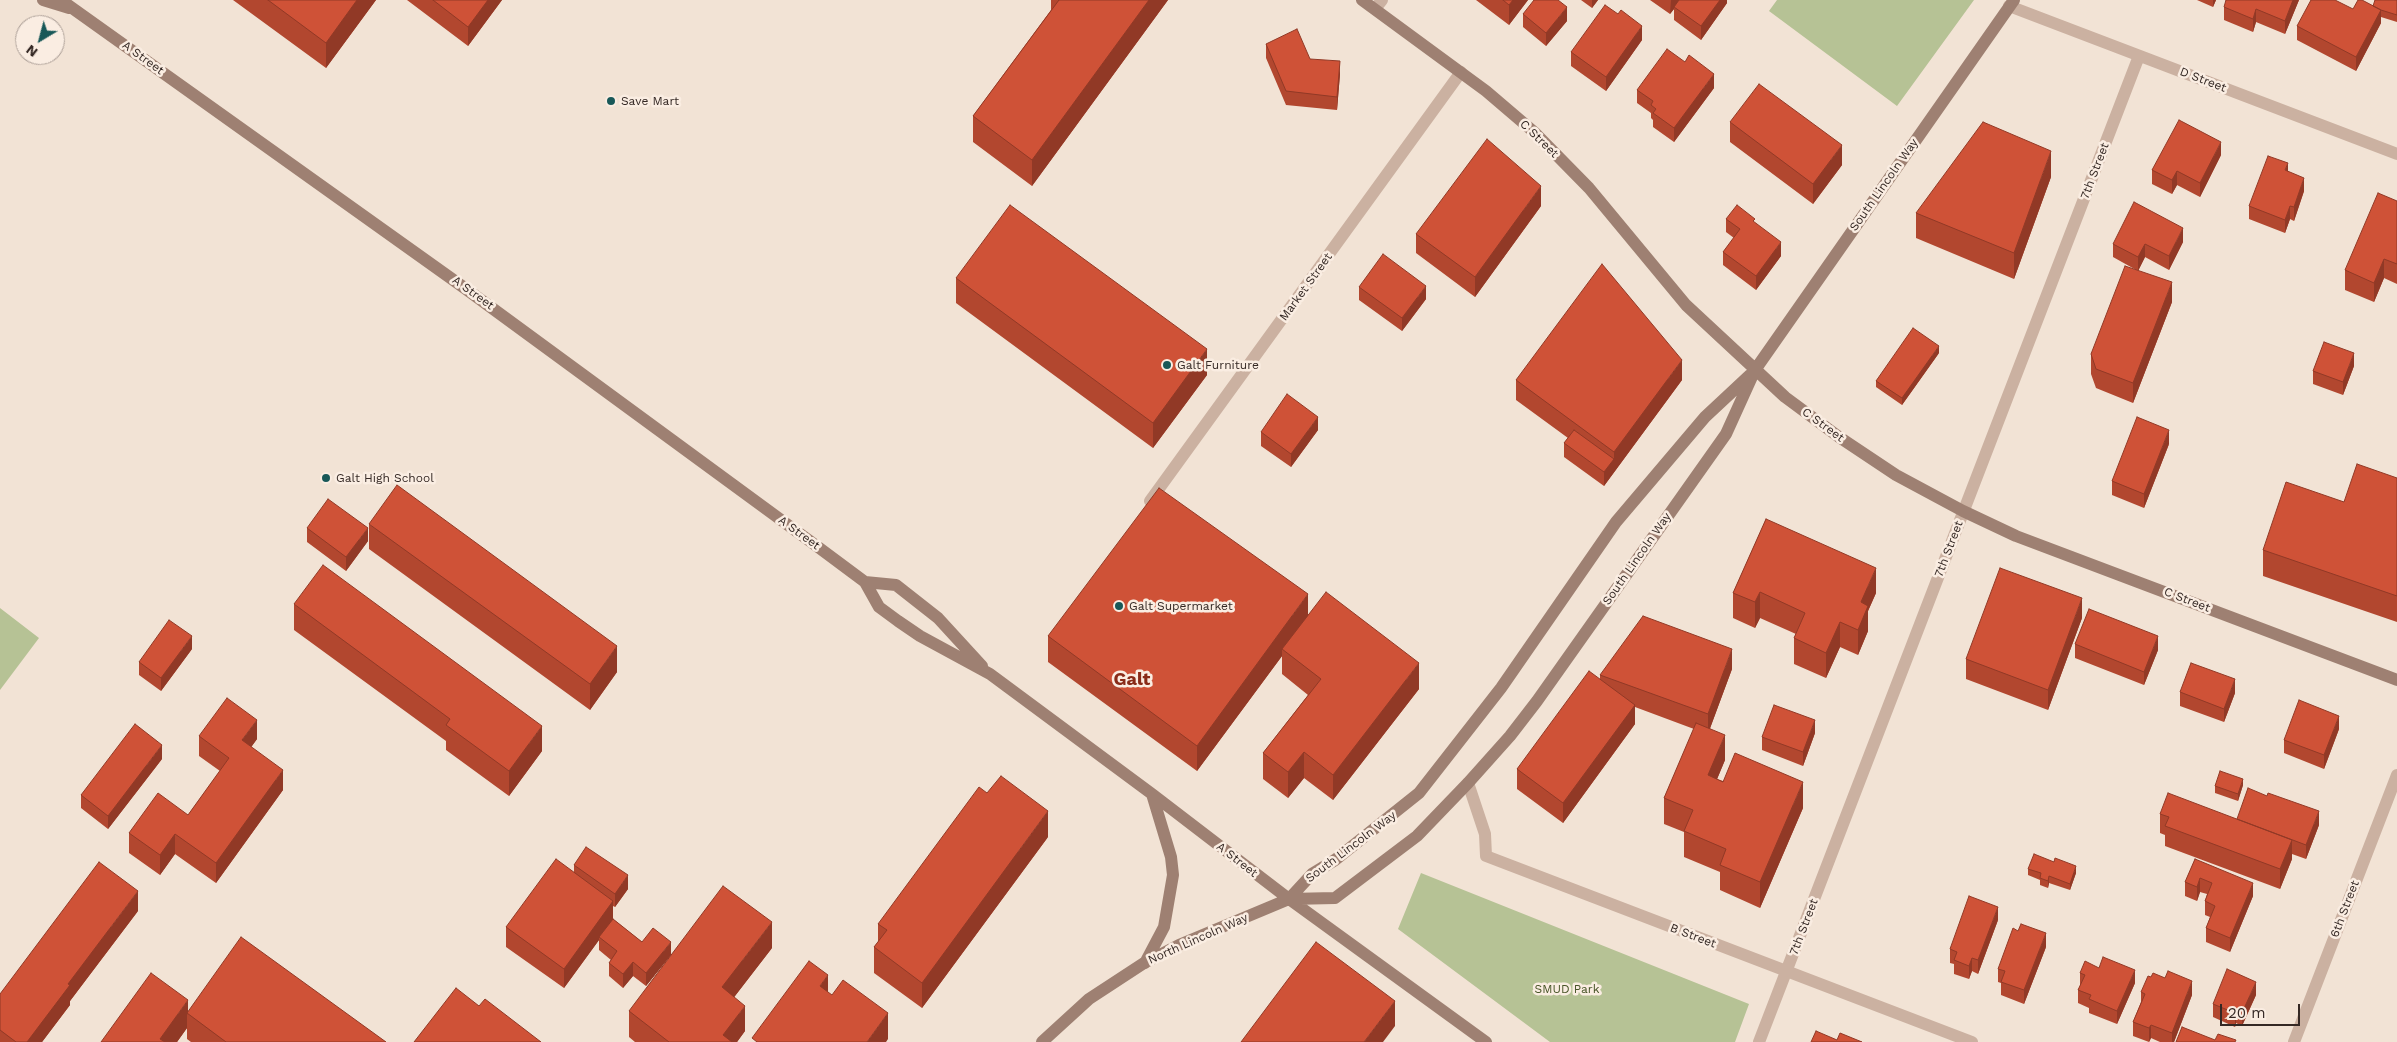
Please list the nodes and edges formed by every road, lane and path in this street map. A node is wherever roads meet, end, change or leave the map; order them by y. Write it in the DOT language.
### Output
graph roads {
  1 [pos="42,0"];
  2 [pos="61,0"];
  3 [pos="1362,0"];
  4 [pos="2011,3"];
  5 [pos="72,5"];
  6 [pos="1378,5"];
  7 [pos="2139,56"];
  8 [pos="1461,72"];
  9 [pos="2397,154"];
  10 [pos="1755,370"];
  11 [pos="1150,501"];
  12 [pos="1963,511"];
  13 [pos="865,582"];
  14 [pos="990,674"];
  15 [pos="2397,680"];
  16 [pos="2397,776"];
  17 [pos="1468,784"];
  18 [pos="1152,794"];
  19 [pos="1289,899"];
  20 [pos="1144,963"];
  21 [pos="1786,972"];
  22 [pos="1042,1042"];
  23 [pos="1486,1042"];
  24 [pos="1759,1042"];
  25 [pos="1972,1042"];
  26 [pos="2294,1042"];
  1 -- 5 [label="main road, A Street"];
  2 -- 5 [label="main road, A Street"];
  3 -- 6 [label="main road, C Street"];
  4 -- 7 [label="street, D Street"];
  4 -- 10 [label="main road, South Lincoln Way"];
  5 -- 13 [label="main road, A Street"];
  6 -- 8 [label="main road, C Street"];
  7 -- 9 [label="street, D Street"];
  7 -- 12 [label="street, 7th Street"];
  8 -- 10 [label="main road, C Street"];
  8 -- 11 [label="street, Market Street"];
  10 -- 12 [label="main road, C Street"];
  10 -- 17 [label="main road, South Lincoln Way"];
  10 -- 19 [label="main road, South Lincoln Way"];
  12 -- 15 [label="main road, C Street"];
  12 -- 21 [label="street, 7th Street"];
  13 -- 14 [label="main road, A Street"];
  13 -- 14 [label="main road, A Street"];
  14 -- 18 [label="main road, A Street"];
  16 -- 26 [label="street, 6th Street"];
  17 -- 19 [label="main road, South Lincoln Way"];
  17 -- 21 [label="street, B Street"];
  18 -- 19 [label="main road, A Street"];
  18 -- 20 [label="main road"];
  19 -- 20 [label="main road, North Lincoln Way"];
  19 -- 23 [label="main road, A Street"];
  20 -- 22 [label="main road, North Lincoln Way"];
  21 -- 24 [label="street, 7th Street"];
  21 -- 25 [label="street, B Street"];
}
